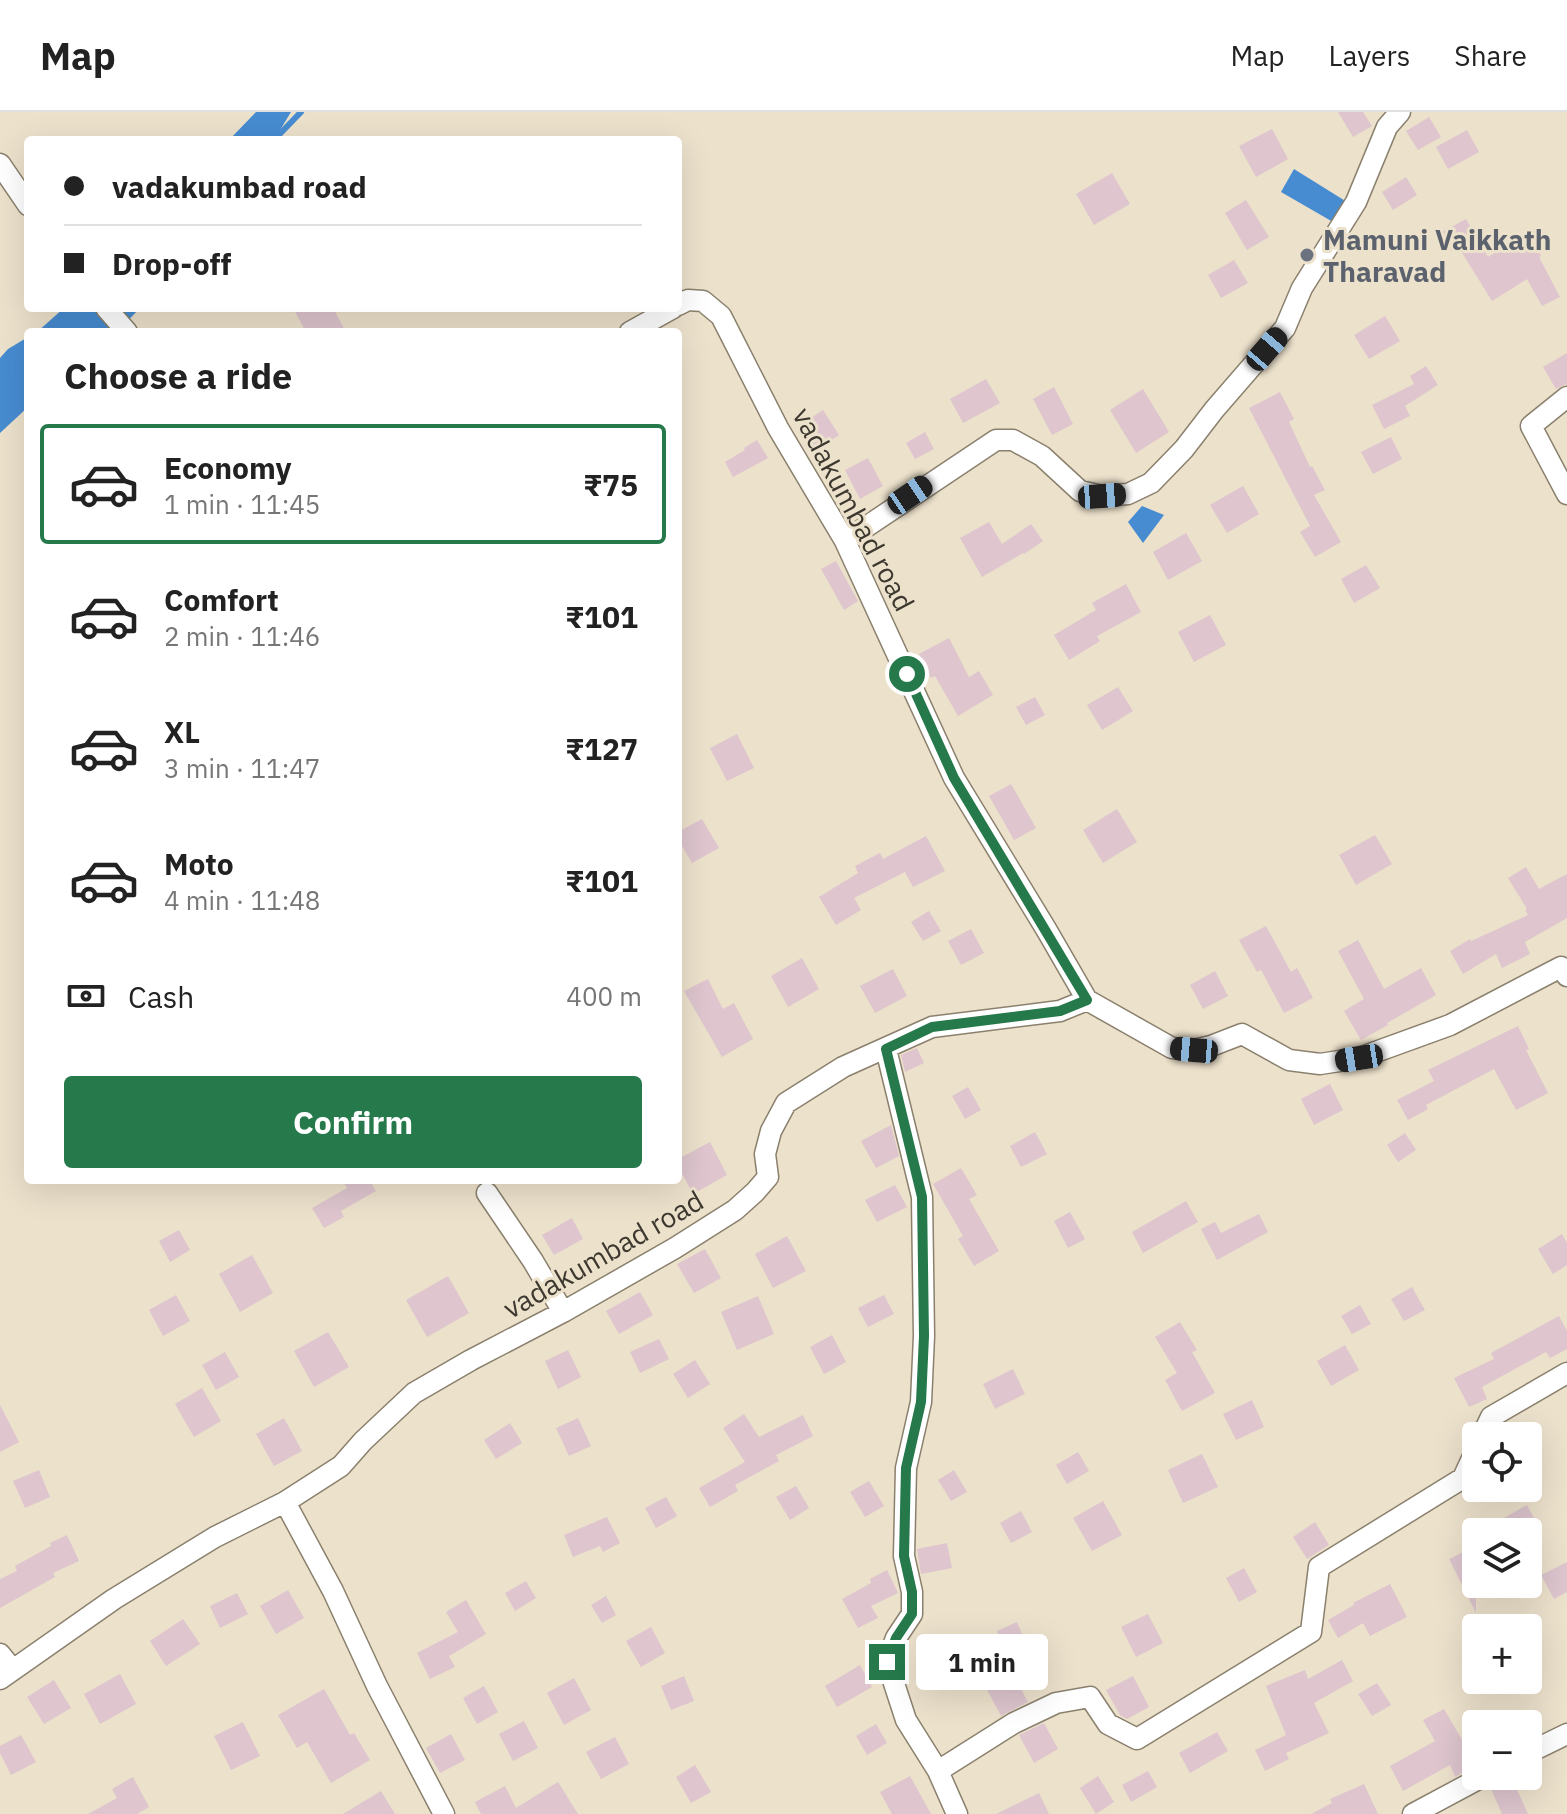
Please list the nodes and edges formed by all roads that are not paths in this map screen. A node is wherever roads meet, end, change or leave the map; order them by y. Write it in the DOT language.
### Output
graph roads {
  1 [pos="1400,112"];
  2 [pos="0,164"];
  3 [pos="24,199"];
  4 [pos="682,304"];
  5 [pos="110,312"];
  6 [pos="667,312"];
  7 [pos="124,328"];
  8 [pos="637,328"];
  9 [pos="1567,397"];
  10 [pos="1567,494"];
  11 [pos="845,541"];
  12 [pos="1567,976"];
  13 [pos="1087,1000"];
  14 [pos="886,1049"];
  15 [pos="487,1193"];
  16 [pos="563,1312"];
  17 [pos="1567,1373"];
  18 [pos="1489,1422"];
  19 [pos="1462,1479"];
  20 [pos="285,1502"];
  21 [pos="4,1668"];
  22 [pos="1567,1734"];
  23 [pos="1542,1746"];
  24 [pos="938,1771"];
  25 [pos="1462,1788"];
  26 [pos="444,1814"];
  27 [pos="957,1814"];
  28 [pos="1413,1814"];
  1 -- 11 [label="street"];
  2 -- 3 [label="street"];
  4 -- 11 [label="street, vadakumbad road"];
  5 -- 7 [label="street"];
  6 -- 8 [label="street, vadakumbad road"];
  9 -- 10 [label="street"];
  11 -- 13 [label="street, vadakumbad road"];
  12 -- 13 [label="street"];
  13 -- 14 [label="street, vadakumbad road"];
  14 -- 16 [label="street, vadakumbad road"];
  14 -- 24 [label="street"];
  15 -- 16 [label="street"];
  16 -- 20 [label="street, vadakumbad road"];
  17 -- 18 [label="street"];
  19 -- 24 [label="street"];
  20 -- 21 [label="street, vadakumbad road"];
  20 -- 26 [label="street"];
  22 -- 23 [label="street"];
  24 -- 27 [label="street"];
  25 -- 28 [label="street"];
}
